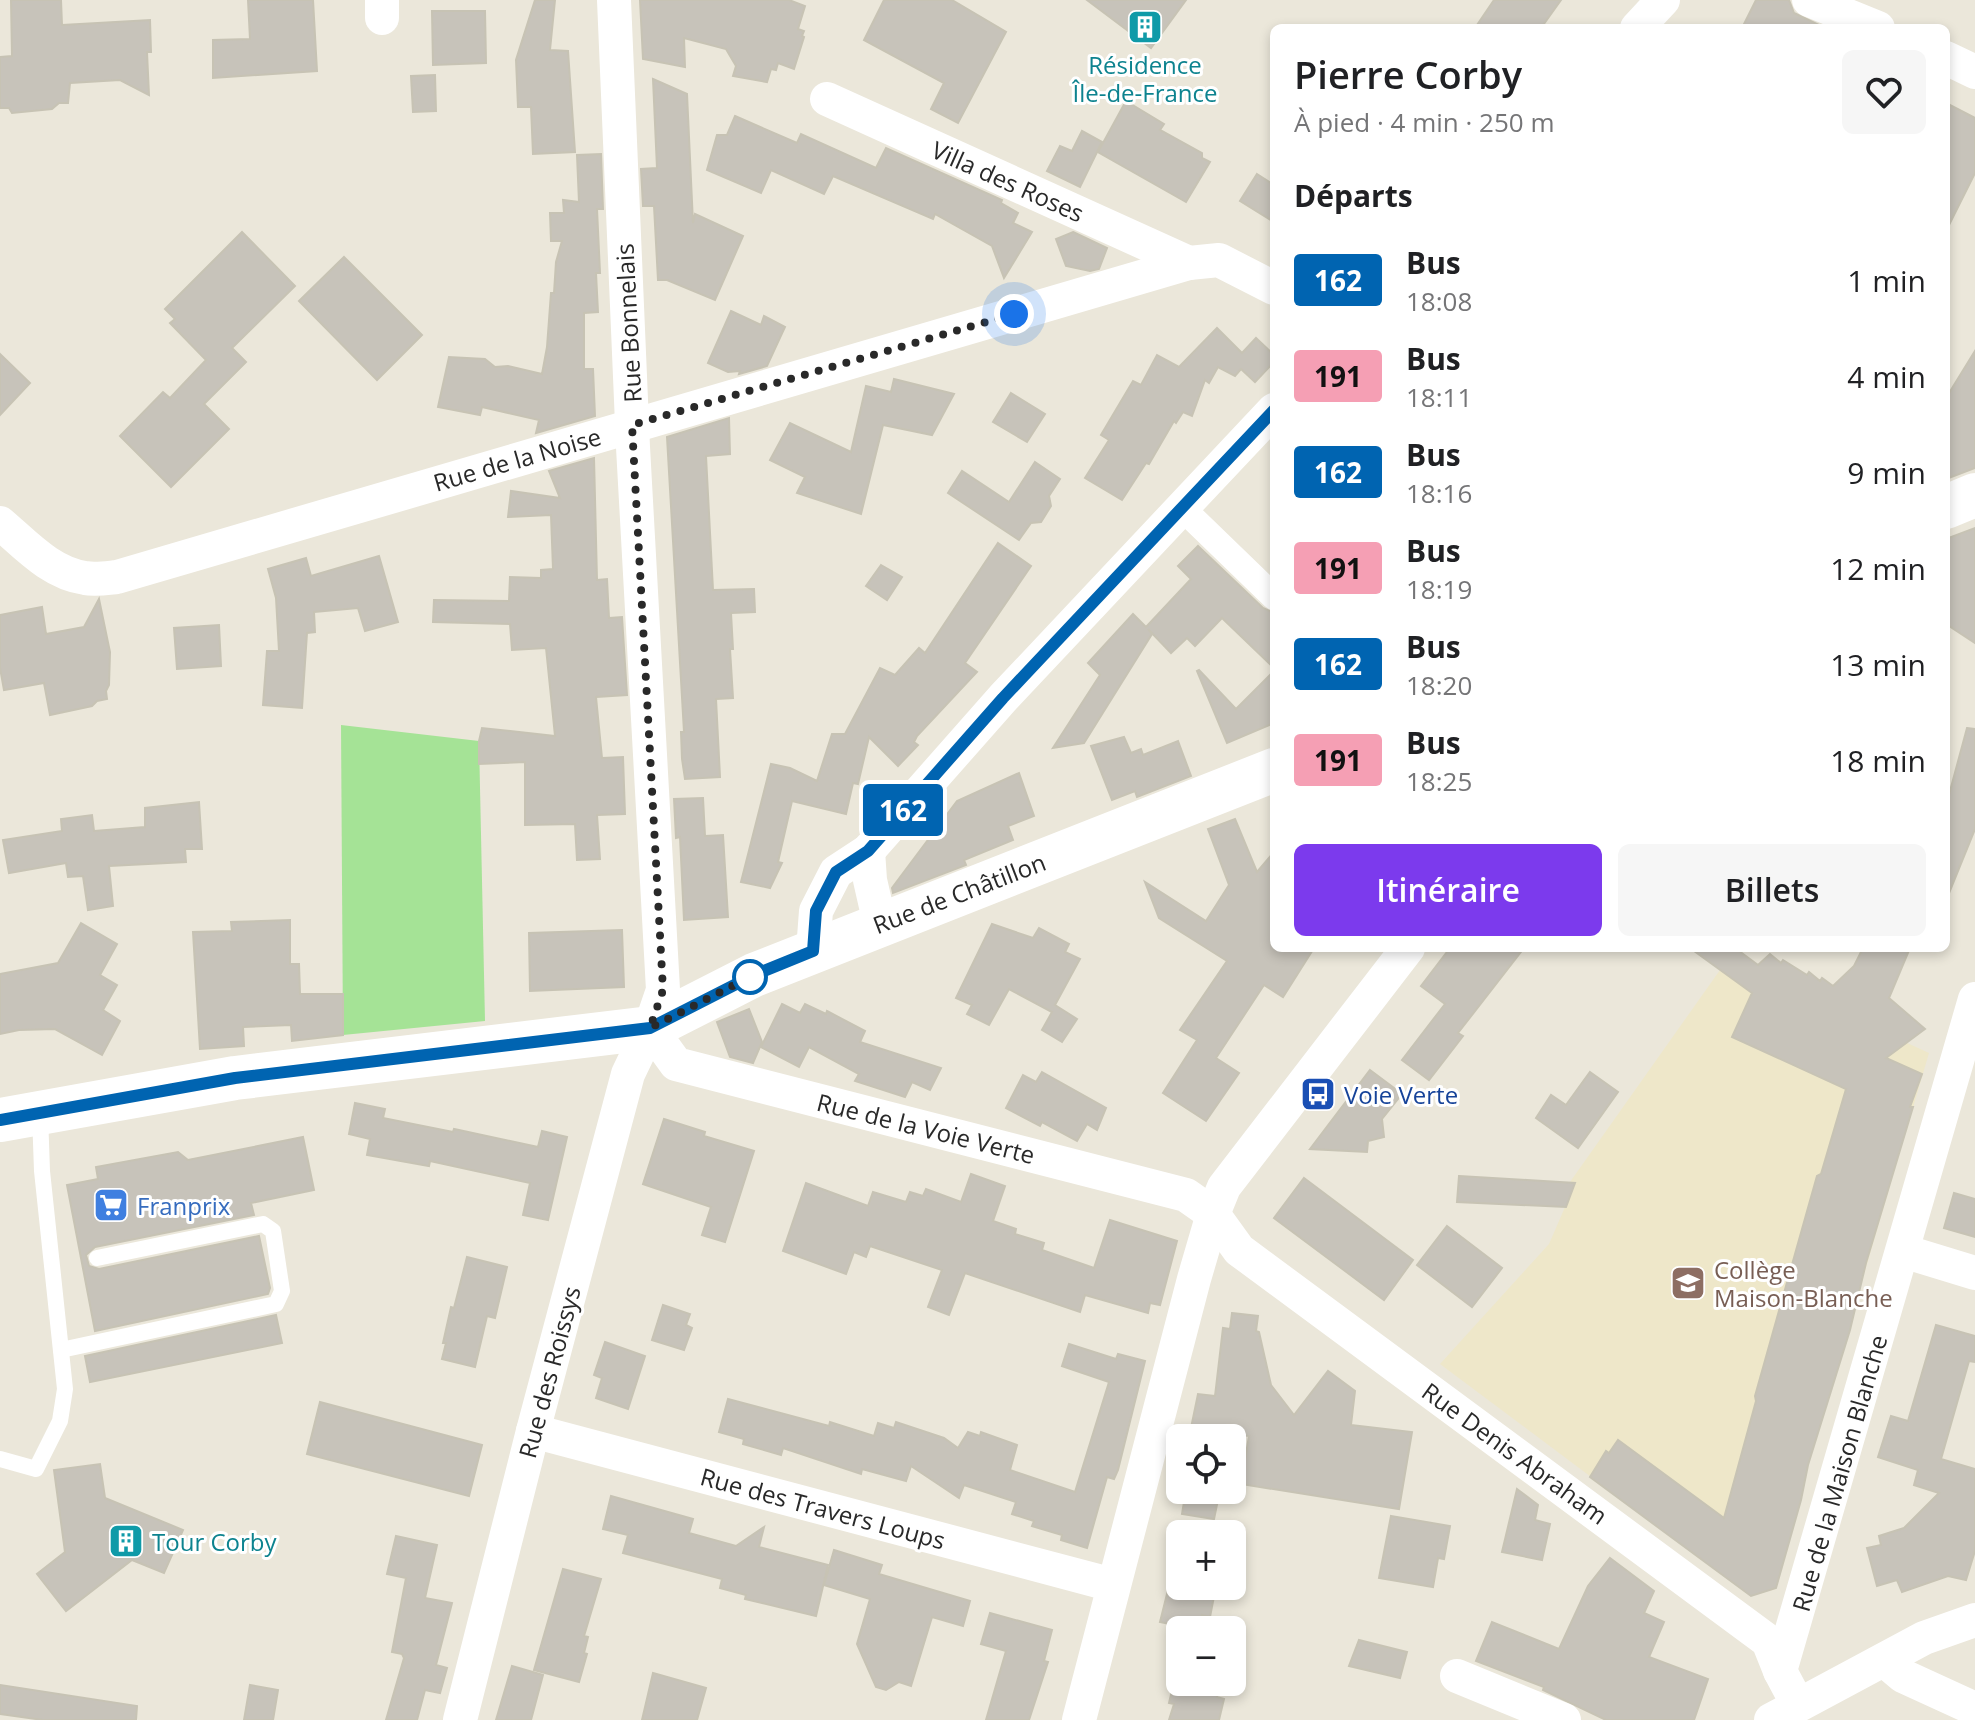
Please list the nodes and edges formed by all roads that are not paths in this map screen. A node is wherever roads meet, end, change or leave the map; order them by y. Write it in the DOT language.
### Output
graph roads {
  1 [pos="614,0"];
  2 [pos="1663,0"];
  3 [pos="1809,0"];
  4 [pos="1641,24"];
  5 [pos="1868,24"];
  6 [pos="1950,60"];
  7 [pos="1975,72"];
  8 [pos="827,99"];
  9 [pos="1189,263"];
  10 [pos="1270,286"];
  11 [pos="1270,414"];
  12 [pos="632,425"];
  13 [pos="1975,495"];
  14 [pos="1950,505"];
  15 [pos="1182,508"];
  16 [pos="0,523"];
  17 [pos="1270,593"];
  18 [pos="1270,772"];
  19 [pos="868,851"];
  20 [pos="880,924"];
  21 [pos="813,951"];
  22 [pos="1405,952"];
  23 [pos="1975,999"];
  24 [pos="650,1028"];
  25 [pos="20,1116"];
  26 [pos="1213,1214"];
  27 [pos="1903,1251"];
  28 [pos="97,1258"];
  29 [pos="1975,1273"];
  30 [pos="61,1350"];
  31 [pos="533,1431"];
  32 [pos="0,1459"];
  33 [pos="1113,1585"];
  34 [pos="1975,1620"];
  35 [pos="1884,1660"];
  36 [pos="1780,1671"];
  37 [pos="1457,1676"];
  38 [pos="1975,1709"];
  39 [pos="1780,1716"];
  40 [pos="460,1720"];
  41 [pos="1079,1720"];
  42 [pos="1564,1720"];
  1 -- 12 [label="street, Rue Bonnelais"];
  2 -- 4 [label="street"];
  3 -- 5 [label="street"];
  6 -- 7 [label="street"];
  8 -- 9 [label="street, Villa des Roses"];
  9 -- 10 [label="street, Rue de la Noise"];
  9 -- 12 [label="street, Rue de la Noise"];
  11 -- 15 [label="street"];
  12 -- 16 [label="street, Rue de la Noise"];
  12 -- 24 [label="street, Rue Bonnelais"];
  13 -- 14 [label="main road"];
  15 -- 17 [label="street"];
  15 -- 19 [label="street"];
  18 -- 20 [label="main road, Rue de Châtillon"];
  19 -- 20 [label="street"];
  19 -- 21 [label="street"];
  20 -- 21 [label="main road, Rue de Châtillon"];
  21 -- 24 [label="main road, Rue de Châtillon"];
  22 -- 26 [label="street"];
  23 -- 27 [label="street, Rue de la Maison Blanche"];
  24 -- 25 [label="main road"];
  24 -- 26 [label="street, Rue de la Voie Verte"];
  24 -- 31 [label="street, Rue des Roissys"];
  25 -- 30 [label="lane"];
  26 -- 33 [label="street"];
  26 -- 36 [label="street, Rue Denis Abraham"];
  27 -- 29 [label="street"];
  27 -- 36 [label="street, Rue de la Maison Blanche"];
  28 -- 30 [label="lane"];
  30 -- 32 [label="lane"];
  31 -- 33 [label="street, Rue des Travers Loups"];
  31 -- 40 [label="street, Rue des Roissys"];
  33 -- 41 [label="street"];
  34 -- 35 [label="street"];
  35 -- 38 [label="street"];
  35 -- 39 [label="street"];
  36 -- 39 [label="street, Rue Denis Abraham"];
  37 -- 42 [label="street"];
}
